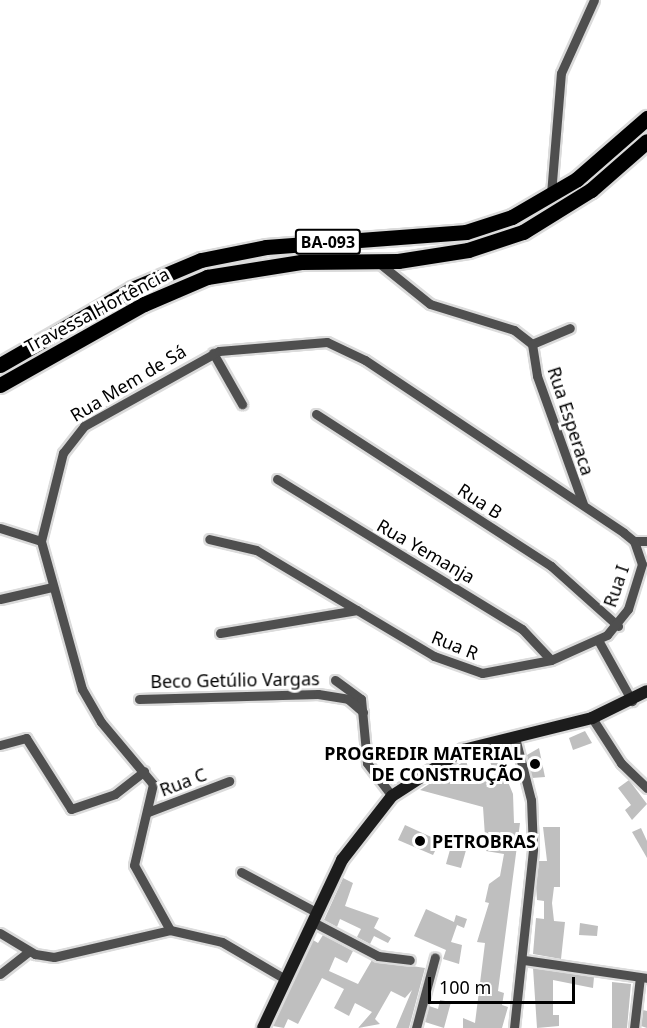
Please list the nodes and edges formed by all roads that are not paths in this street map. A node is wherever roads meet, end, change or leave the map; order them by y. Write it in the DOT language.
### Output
graph roads {
  1 [pos="594,0"];
  2 [pos="647,118"];
  3 [pos="647,141"];
  4 [pos="551,196"];
  5 [pos="337,259"];
  6 [pos="570,328"];
  7 [pos="532,344"];
  8 [pos="213,353"];
  9 [pos="0,365"];
  10 [pos="0,385"];
  11 [pos="242,404"];
  12 [pos="316,414"];
  13 [pos="277,479"];
  14 [pos="584,507"];
  15 [pos="0,528"];
  16 [pos="209,539"];
  17 [pos="41,541"];
  18 [pos="634,541"];
  19 [pos="647,541"];
  20 [pos="52,587"];
  21 [pos="0,599"];
  22 [pos="357,610"];
  23 [pos="618,626"];
  24 [pos="220,633"];
  25 [pos="598,640"];
  26 [pos="551,660"];
  27 [pos="335,680"];
  28 [pos="647,691"];
  29 [pos="139,699"];
  30 [pos="632,701"];
  31 [pos="363,712"];
  32 [pos="592,718"];
  33 [pos="515,737"];
  34 [pos="0,745"];
  35 [pos="144,771"];
  36 [pos="230,781"];
  37 [pos="647,788"];
  38 [pos="392,796"];
  39 [pos="148,812"];
  40 [pos="241,872"];
  41 [pos="314,917"];
  42 [pos="170,930"];
  43 [pos="0,933"];
  44 [pos="29,951"];
  45 [pos="435,957"];
  46 [pos="410,960"];
  47 [pos="524,960"];
  48 [pos="0,974"];
  49 [pos="644,978"];
  50 [pos="285,979"];
  51 [pos="263,1028"];
  52 [pos="416,1028"];
  53 [pos="514,1028"];
  54 [pos="634,1028"];
  1 -- 4 [label="street"];
  2 -- 4 [label="main road, Travessa Hortência / BA-093"];
  3 -- 5 [label="main road, Travessa Hortência / BA-093"];
  4 -- 9 [label="main road, Travessa Hortência / BA-093"];
  5 -- 7 [label="street"];
  5 -- 10 [label="main road, Travessa Hortência / BA-093"];
  6 -- 7 [label="street"];
  7 -- 14 [label="street, Rua Esperaca"];
  8 -- 11 [label="street"];
  8 -- 14 [label="street, Rua Mem de Sá"];
  8 -- 17 [label="street, Rua Mem de Sá"];
  12 -- 23 [label="street, Rua B"];
  13 -- 26 [label="street, Rua Yemanja"];
  14 -- 18 [label="street, Rua I"];
  15 -- 17 [label="street"];
  16 -- 22 [label="street"];
  17 -- 20 [label="street, Rua Mem de Sá"];
  18 -- 19 [label="street"];
  18 -- 23 [label="street, Rua I"];
  20 -- 21 [label="street"];
  20 -- 35 [label="street, Rua Mem de Sá"];
  22 -- 24 [label="street"];
  22 -- 26 [label="street, Rua R"];
  23 -- 25 [label="street, Rua I"];
  25 -- 26 [label="street, Rua I"];
  25 -- 30 [label="street"];
  27 -- 31 [label="street, Beco Getúlio Vargas"];
  28 -- 30 [label="main road"];
  29 -- 31 [label="street, Beco Getúlio Vargas"];
  30 -- 32 [label="main road"];
  31 -- 38 [label="street, Beco Getúlio Vargas"];
  32 -- 33 [label="main road"];
  32 -- 37 [label="street"];
  33 -- 38 [label="main road"];
  33 -- 47 [label="street"];
  34 -- 35 [label="street"];
  35 -- 39 [label="street, Rua Mem de Sá"];
  36 -- 39 [label="street, Rua C"];
  38 -- 41 [label="main road"];
  39 -- 42 [label="street, Rua Mem de Sá"];
  40 -- 41 [label="street"];
  41 -- 46 [label="street"];
  41 -- 50 [label="main road"];
  42 -- 44 [label="street"];
  42 -- 50 [label="street"];
  43 -- 44 [label="street"];
  44 -- 48 [label="street"];
  45 -- 52 [label="street"];
  47 -- 49 [label="street"];
  47 -- 53 [label="street"];
  49 -- 54 [label="street"];
  50 -- 51 [label="main road"];
}
